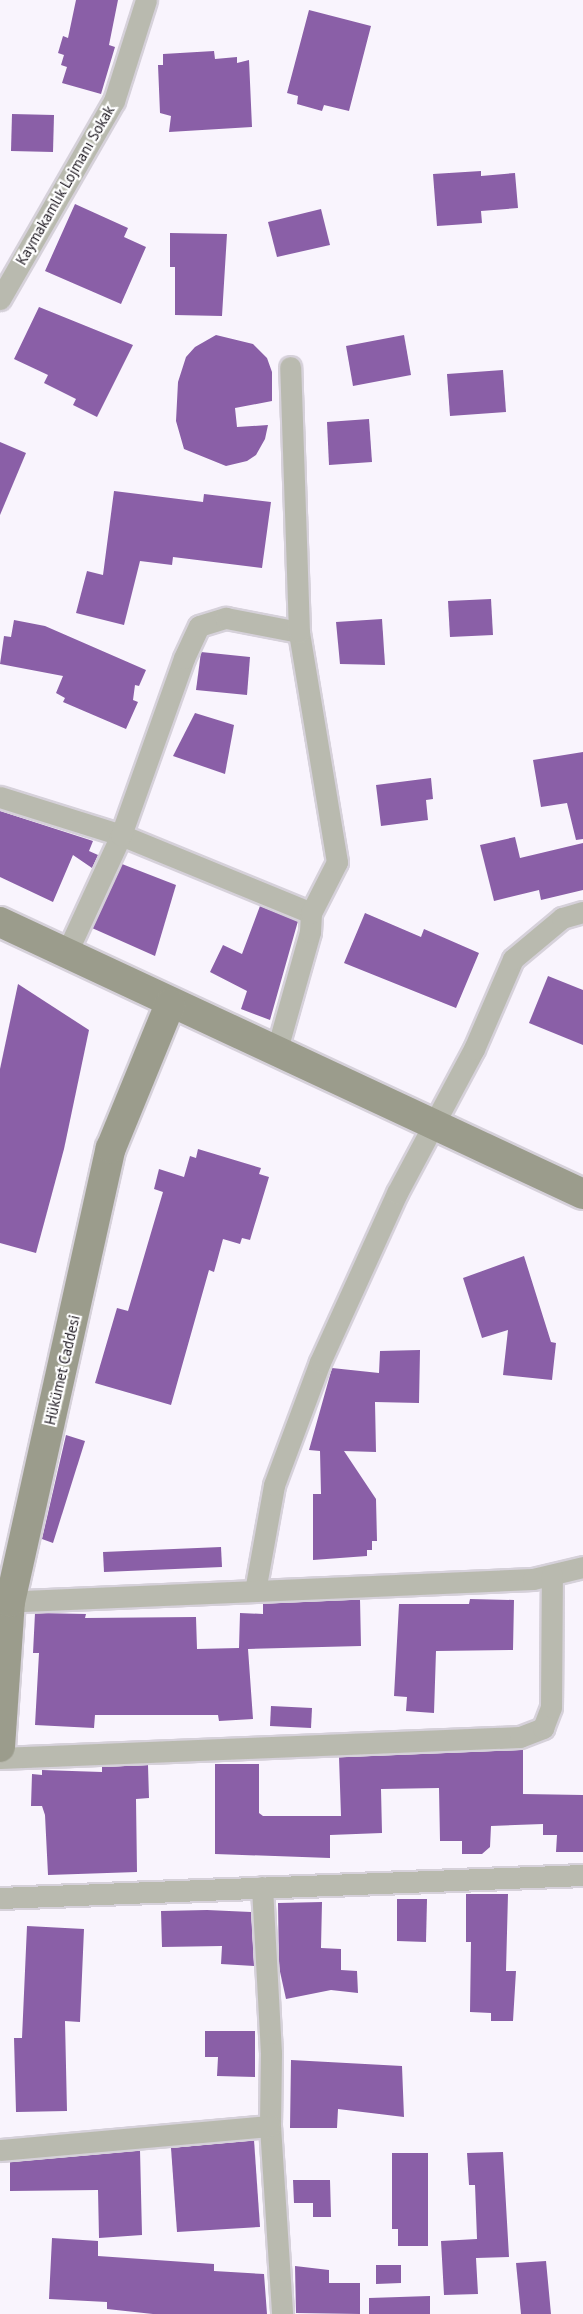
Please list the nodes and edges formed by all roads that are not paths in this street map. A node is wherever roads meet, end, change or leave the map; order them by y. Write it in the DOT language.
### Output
graph roads {
  1 [pos="146,0"];
  2 [pos="0,299"];
  3 [pos="290,367"];
  4 [pos="299,632"];
  5 [pos="0,797"];
  6 [pos="121,836"];
  7 [pos="583,912"];
  8 [pos="311,913"];
  9 [pos="0,922"];
  10 [pos="67,952"];
  11 [pos="170,1004"];
  12 [pos="276,1053"];
  13 [pos="432,1125"];
  14 [pos="583,1194"];
  15 [pos="583,1567"];
  16 [pos="552,1575"];
  17 [pos="255,1591"];
  18 [pos="5,1602"];
  19 [pos="0,1747"];
  20 [pos="0,1758"];
  21 [pos="583,1875"];
  22 [pos="261,1887"];
  23 [pos="0,1898"];
  24 [pos="270,2126"];
  25 [pos="0,2150"];
  26 [pos="282,2314"];
  1 -- 2 [label="street, Kaymakamlık Lojmanı Sokak"];
  3 -- 4 [label="street"];
  4 -- 6 [label="street"];
  4 -- 8 [label="street"];
  5 -- 6 [label="street"];
  6 -- 8 [label="street"];
  6 -- 10 [label="street"];
  7 -- 13 [label="street"];
  8 -- 12 [label="street"];
  9 -- 10 [label="street"];
  10 -- 11 [label="street"];
  11 -- 12 [label="street"];
  11 -- 18 [label="street, Hükümet Caddesi"];
  12 -- 13 [label="street"];
  13 -- 14 [label="street"];
  13 -- 17 [label="street"];
  15 -- 16 [label="street"];
  16 -- 17 [label="street"];
  16 -- 20 [label="street"];
  17 -- 18 [label="street"];
  18 -- 19 [label="street, Hükümet Caddesi"];
  21 -- 22 [label="street"];
  22 -- 23 [label="street"];
  22 -- 24 [label="street"];
  24 -- 25 [label="street"];
  24 -- 26 [label="street"];
}
